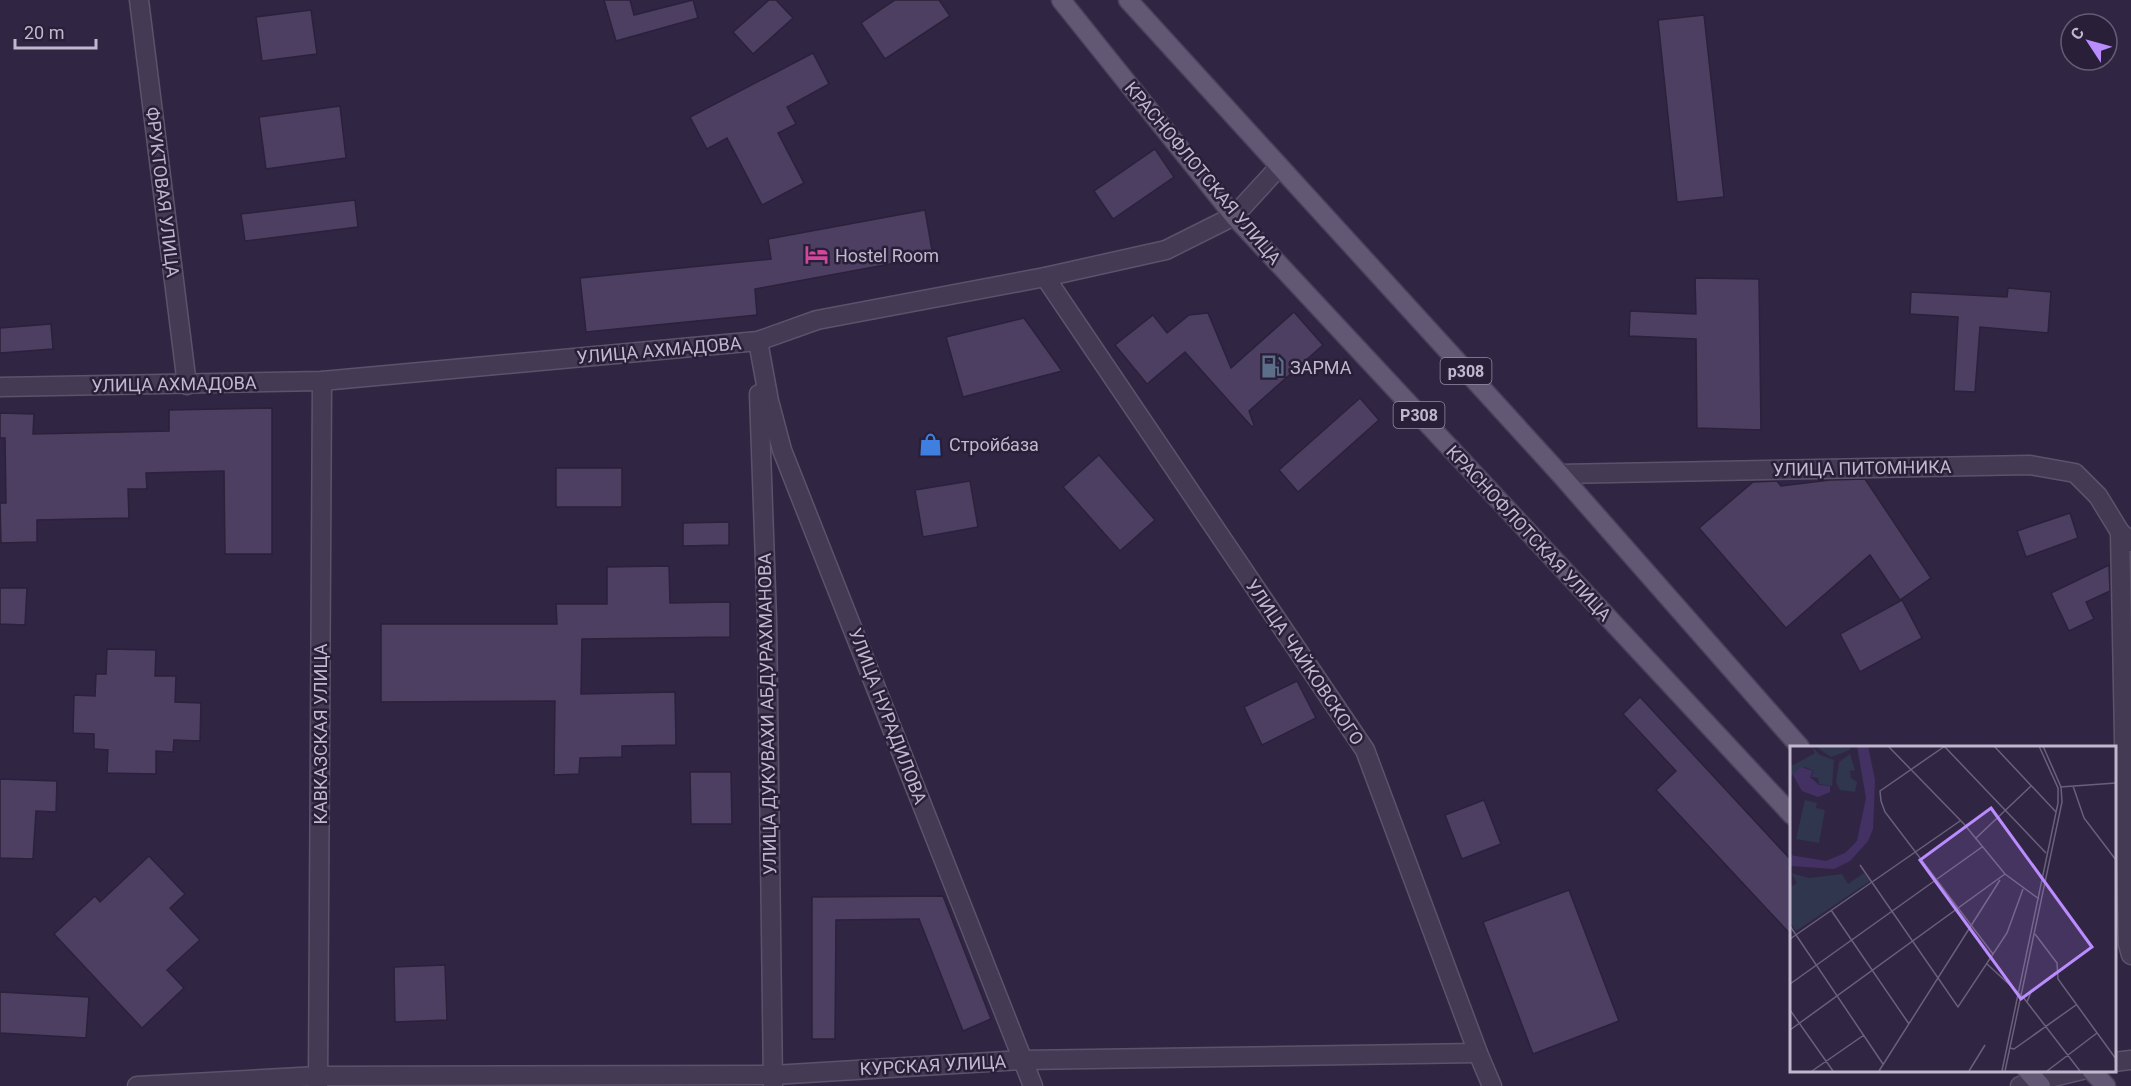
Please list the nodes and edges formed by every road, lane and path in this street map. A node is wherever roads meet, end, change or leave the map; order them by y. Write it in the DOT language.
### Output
graph roads {
  1 [pos="139,0"];
  2 [pos="1061,0"];
  3 [pos="1128,0"];
  4 [pos="1279,167"];
  5 [pos="1234,216"];
  6 [pos="1044,277"];
  7 [pos="758,341"];
  8 [pos="322,381"];
  9 [pos="187,385"];
  10 [pos="0,387"];
  11 [pos="1560,474"];
  12 [pos="2125,537"];
  13 [pos="1799,746"];
  14 [pos="1790,814"];
  15 [pos="2131,955"];
  16 [pos="1478,1053"];
  17 [pos="1023,1060"];
  18 [pos="2131,1060"];
  19 [pos="2116,1062"];
  20 [pos="2077,1071"];
  21 [pos="2092,1071"];
  22 [pos="318,1081"];
  23 [pos="773,1081"];
  24 [pos="2031,1081"];
  25 [pos="137,1086"];
  26 [pos="1033,1086"];
  27 [pos="1492,1086"];
  28 [pos="2106,1086"];
  1 -- 9 [label="street, ФРУКТОВАЯ УЛИЦА"];
  2 -- 5 [label="main road, КРАСНОФЛОТСКАЯ УЛИЦА / P308"];
  3 -- 4 [label="main road, p308"];
  4 -- 5 [label="street, УЛИЦА АХМАДОВА"];
  4 -- 11 [label="main road, p308"];
  5 -- 6 [label="street, УЛИЦА АХМАДОВА"];
  5 -- 14 [label="main road, КРАСНОФЛОТСКАЯ УЛИЦА / P308"];
  6 -- 7 [label="street, УЛИЦА АХМАДОВА"];
  6 -- 16 [label="street, УЛИЦА ЧАЙКОВСКОГО"];
  7 -- 8 [label="street, УЛИЦА АХМАДОВА"];
  7 -- 17 [label="street, УЛИЦА НУРАДИЛОВА"];
  7 -- 23 [label="street, УЛИЦА ДУКУВАХИ АБДУРАХМАНОВА"];
  8 -- 9 [label="street, УЛИЦА АХМАДОВА"];
  8 -- 22 [label="street, КАВКАЗСКАЯ УЛИЦА"];
  9 -- 10 [label="street, УЛИЦА АХМАДОВА"];
  11 -- 12 [label="street, УЛИЦА ПИТОМНИКА"];
  11 -- 13 [label="main road, p308"];
  12 -- 15 [label="street"];
  16 -- 17 [label="street, КУРСКАЯ УЛИЦА"];
  16 -- 27 [label="street, УЛИЦА ЧАЙКОВСКОГО"];
  17 -- 23 [label="street, КУРСКАЯ УЛИЦА"];
  17 -- 26 [label="street, УЛИЦА НУРАДИЛОВА"];
  18 -- 19 [label="street"];
  20 -- 24 [label="street"];
  21 -- 28 [label="main road"];
  22 -- 23 [label="street, КУРСКАЯ УЛИЦА"];
  22 -- 25 [label="street, КУРСКАЯ УЛИЦА"];
}
